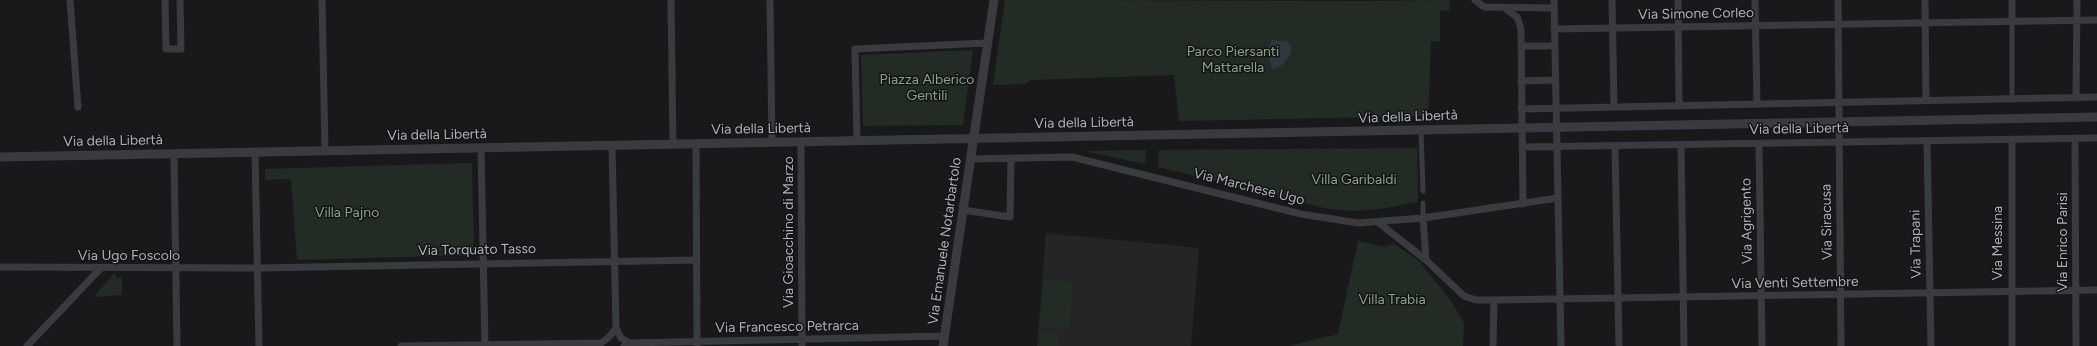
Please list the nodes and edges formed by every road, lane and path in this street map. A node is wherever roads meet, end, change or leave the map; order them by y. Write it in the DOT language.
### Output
graph roads {
  1 [pos="70,0"];
  2 [pos="165,0"];
  3 [pos="180,0"];
  4 [pos="322,0"];
  5 [pos="670,0"];
  6 [pos="770,0"];
  7 [pos="994,0"];
  8 [pos="1475,0"];
  9 [pos="1554,0"];
  10 [pos="1612,0"];
  11 [pos="1678,0"];
  12 [pos="1755,0"];
  13 [pos="1838,0"];
  14 [pos="1925,0"];
  15 [pos="2012,0"];
  16 [pos="2077,0"];
  17 [pos="1506,8"];
  18 [pos="1554,8"];
  19 [pos="2077,20"];
  20 [pos="2097,20"];
  21 [pos="2012,21"];
  22 [pos="1925,23"];
  23 [pos="1838,24"];
  24 [pos="1756,26"];
  25 [pos="1679,27"];
  26 [pos="1613,28"];
  27 [pos="1554,29"];
  28 [pos="987,43"];
  29 [pos="1521,46"];
  30 [pos="1555,46"];
  31 [pos="1555,80"];
  32 [pos="1521,81"];
  33 [pos="2097,97"];
  34 [pos="2076,98"];
  35 [pos="2012,99"];
  36 [pos="1926,100"];
  37 [pos="1838,102"];
  38 [pos="1757,103"];
  39 [pos="1680,105"];
  40 [pos="1614,106"];
  41 [pos="78,107"];
  42 [pos="1556,107"];
  43 [pos="1521,109"];
  44 [pos="2097,117"];
  45 [pos="1839,122"];
  46 [pos="1556,127"];
  47 [pos="1522,128"];
  48 [pos="1421,130"];
  49 [pos="2075,138"];
  50 [pos="2097,138"];
  51 [pos="973,140"];
  52 [pos="2012,140"];
  53 [pos="857,141"];
  54 [pos="1927,141"];
  55 [pos="801,142"];
  56 [pos="772,143"];
  57 [pos="1839,143"];
  58 [pos="696,144"];
  59 [pos="1760,144"];
  60 [pos="673,145"];
  61 [pos="612,146"];
  62 [pos="1681,146"];
  63 [pos="1522,147"];
  64 [pos="1615,147"];
  65 [pos="481,148"];
  66 [pos="1557,148"];
  67 [pos="326,151"];
  68 [pos="255,153"];
  69 [pos="174,154"];
  70 [pos="0,157"];
  71 [pos="1011,158"];
  72 [pos="971,159"];
  73 [pos="1423,191"];
  74 [pos="1558,198"];
  75 [pos="1423,203"];
  76 [pos="1523,204"];
  77 [pos="963,210"];
  78 [pos="1423,218"];
  79 [pos="1379,223"];
  80 [pos="615,260"];
  81 [pos="697,260"];
  82 [pos="1426,260"];
  83 [pos="483,263"];
  84 [pos="176,267"];
  85 [pos="0,268"];
  86 [pos="259,268"];
  87 [pos="100,269"];
  88 [pos="2076,290"];
  89 [pos="2097,290"];
  90 [pos="2011,291"];
  91 [pos="1930,293"];
  92 [pos="1841,295"];
  93 [pos="1761,296"];
  94 [pos="1684,298"];
  95 [pos="1560,299"];
  96 [pos="1618,299"];
  97 [pos="1494,300"];
  98 [pos="616,328"];
  99 [pos="944,341"];
  100 [pos="802,342"];
  101 [pos="604,344"];
  102 [pos="627,344"];
  103 [pos="697,344"];
  104 [pos="485,345"];
  105 [pos="27,346"];
  106 [pos="177,346"];
  107 [pos="259,346"];
  108 [pos="401,346"];
  109 [pos="1493,346"];
  110 [pos="1561,346"];
  111 [pos="1619,346"];
  112 [pos="1684,346"];
  113 [pos="1762,346"];
  114 [pos="1841,346"];
  115 [pos="1931,346"];
  116 [pos="2012,346"];
  117 [pos="2076,346"];
  1 -- 41 [label="street"];
  2 -- 3 [label="street"];
  4 -- 67 [label="street"];
  5 -- 60 [label="street"];
  6 -- 56 [label="street"];
  7 -- 28 [label="street, Via Emanuele Notarbartolo"];
  8 -- 17 [label="street"];
  9 -- 18 [label="street"];
  10 -- 26 [label="street"];
  11 -- 25 [label="street"];
  12 -- 24 [label="street"];
  13 -- 23 [label="street, Via Siracusa"];
  14 -- 22 [label="street"];
  15 -- 21 [label="street"];
  16 -- 19 [label="street"];
  17 -- 18 [label="street"];
  17 -- 29 [label="street"];
  18 -- 27 [label="street"];
  19 -- 20 [label="street, Via Simone Corleo"];
  19 -- 21 [label="street, Via Simone Corleo"];
  19 -- 34 [label="street"];
  21 -- 22 [label="street, Via Simone Corleo"];
  21 -- 35 [label="street"];
  22 -- 23 [label="street, Via Simone Corleo"];
  22 -- 36 [label="street"];
  23 -- 24 [label="street, Via Simone Corleo"];
  23 -- 37 [label="street, Via Siracusa"];
  24 -- 25 [label="street, Via Simone Corleo"];
  24 -- 38 [label="street"];
  25 -- 26 [label="street, Via Simone Corleo"];
  25 -- 39 [label="street"];
  26 -- 27 [label="street, Via Simone Corleo"];
  26 -- 40 [label="street"];
  27 -- 30 [label="street"];
  28 -- 51 [label="street, Via Emanuele Notarbartolo"];
  28 -- 53 [label="street"];
  29 -- 30 [label="street"];
  29 -- 32 [label="street"];
  30 -- 31 [label="street"];
  31 -- 32 [label="street"];
  31 -- 42 [label="street"];
  32 -- 43 [label="street"];
  33 -- 34 [label="street, Via della Libertà"];
  34 -- 35 [label="street, Via della Libertà"];
  35 -- 36 [label="street, Via della Libertà"];
  36 -- 37 [label="street, Via della Libertà"];
  37 -- 38 [label="street, Via della Libertà"];
  37 -- 45 [label="street, Via Siracusa"];
  38 -- 39 [label="street, Via della Libertà"];
  39 -- 40 [label="street, Via della Libertà"];
  40 -- 42 [label="street, Via della Libertà"];
  42 -- 43 [label="street, Via della Libertà"];
  42 -- 46 [label="street"];
  43 -- 47 [label="street"];
  44 -- 45 [label="street, Via della Libertà"];
  45 -- 46 [label="street, Via della Libertà"];
  45 -- 57 [label="street, Via Siracusa"];
  46 -- 47 [label="street, Via della Libertà"];
  46 -- 66 [label="street"];
  47 -- 48 [label="street, Via della Libertà"];
  47 -- 63 [label="street"];
  48 -- 51 [label="street, Via della Libertà"];
  48 -- 73 [label="street"];
  49 -- 50 [label="street, Via della Libertà"];
  49 -- 52 [label="street, Via della Libertà"];
  49 -- 88 [label="street, Via Enrico Parisi"];
  51 -- 53 [label="street, Via della Libertà"];
  51 -- 72 [label="street, Via Emanuele Notarbartolo"];
  52 -- 54 [label="street, Via della Libertà"];
  52 -- 90 [label="street, Via Messina"];
  53 -- 55 [label="street, Via della Libertà"];
  54 -- 57 [label="street, Via della Libertà"];
  54 -- 91 [label="street, Via Trapani"];
  55 -- 56 [label="street, Via della Libertà"];
  55 -- 100 [label="street, Via Gioacchino di Marzo"];
  56 -- 58 [label="street, Via della Libertà"];
  57 -- 59 [label="street, Via della Libertà"];
  57 -- 92 [label="street, Via Siracusa"];
  58 -- 60 [label="street, Via della Libertà"];
  58 -- 81 [label="street"];
  59 -- 62 [label="street, Via della Libertà"];
  59 -- 93 [label="street, Via Agrigento"];
  60 -- 61 [label="street, Via della Libertà"];
  61 -- 65 [label="street, Via della Libertà"];
  61 -- 80 [label="street"];
  62 -- 64 [label="street, Via della Libertà"];
  62 -- 94 [label="street"];
  63 -- 66 [label="street, Via della Libertà"];
  63 -- 76 [label="street"];
  64 -- 66 [label="street, Via della Libertà"];
  64 -- 96 [label="street"];
  65 -- 67 [label="street, Via della Libertà"];
  65 -- 83 [label="street"];
  66 -- 74 [label="street"];
  67 -- 68 [label="street, Via della Libertà"];
  68 -- 69 [label="street, Via della Libertà"];
  68 -- 86 [label="street"];
  69 -- 70 [label="street, Via della Libertà"];
  69 -- 84 [label="street"];
  71 -- 72 [label="street, Via Marchese Ugo"];
  71 -- 77 [label="street"];
  71 -- 79 [label="street, Via Marchese Ugo"];
  72 -- 77 [label="street, Via Emanuele Notarbartolo"];
  74 -- 76 [label="street, Via Marchese Ugo"];
  74 -- 95 [label="street"];
  75 -- 78 [label="street"];
  76 -- 78 [label="street, Via Marchese Ugo"];
  77 -- 99 [label="street, Via Emanuele Notarbartolo"];
  78 -- 79 [label="street, Via Marchese Ugo"];
  78 -- 82 [label="street"];
  79 -- 82 [label="street, Via Venti Settembre"];
  80 -- 81 [label="street, Via Torquato Tasso"];
  80 -- 83 [label="street, Via Torquato Tasso"];
  80 -- 98 [label="street"];
  81 -- 103 [label="street"];
  82 -- 97 [label="street, Via Venti Settembre"];
  83 -- 86 [label="street, Via Torquato Tasso"];
  83 -- 104 [label="street"];
  84 -- 86 [label="street, Via Ugo Foscolo"];
  84 -- 87 [label="street, Via Ugo Foscolo"];
  84 -- 106 [label="street"];
  85 -- 87 [label="street, Via Ugo Foscolo"];
  86 -- 107 [label="street"];
  87 -- 105 [label="street"];
  88 -- 89 [label="street, Via Venti Settembre"];
  88 -- 90 [label="street, Via Venti Settembre"];
  88 -- 117 [label="street, Via Enrico Parisi"];
  90 -- 91 [label="street, Via Venti Settembre"];
  90 -- 116 [label="street, Via Messina"];
  91 -- 92 [label="street, Via Venti Settembre"];
  91 -- 115 [label="street, Via Trapani"];
  92 -- 93 [label="street, Via Venti Settembre"];
  92 -- 114 [label="street, Via Siracusa"];
  93 -- 94 [label="street, Via Venti Settembre"];
  93 -- 113 [label="street, Via Agrigento"];
  94 -- 96 [label="street, Via Venti Settembre"];
  94 -- 112 [label="street"];
  95 -- 96 [label="street, Via Venti Settembre"];
  95 -- 97 [label="street, Via Venti Settembre"];
  95 -- 110 [label="street"];
  96 -- 111 [label="street"];
  97 -- 109 [label="street"];
  98 -- 101 [label="street"];
  98 -- 102 [label="street"];
  99 -- 100 [label="street, Via Francesco Petrarca"];
  100 -- 103 [label="street, Via Francesco Petrarca"];
  101 -- 104 [label="street"];
  102 -- 103 [label="street, Via Francesco Petrarca"];
  104 -- 108 [label="street"];
}
